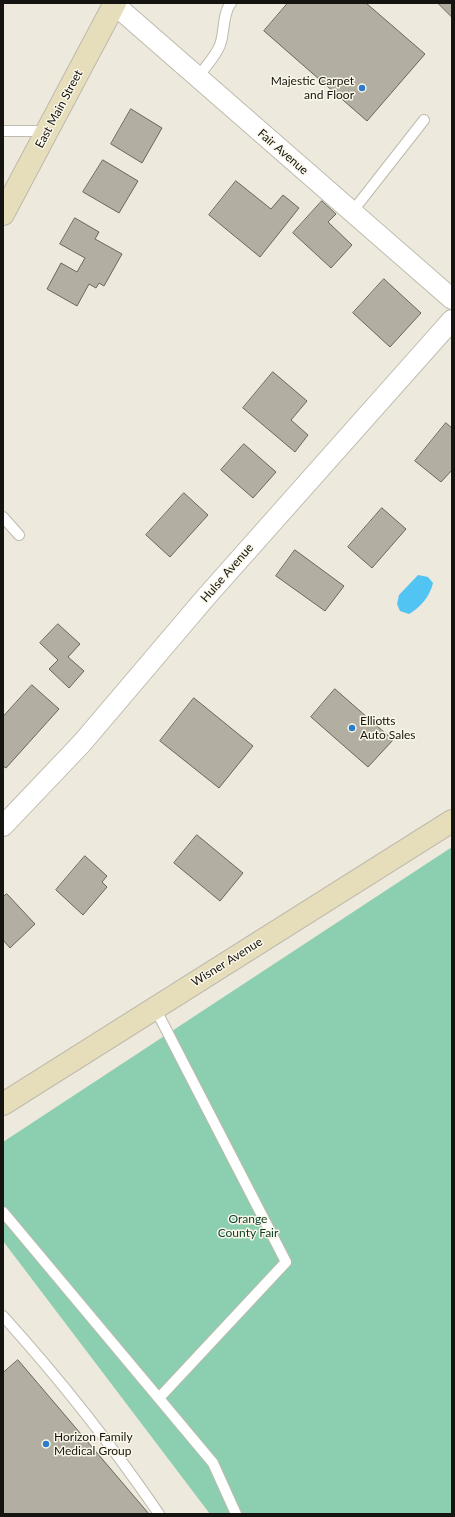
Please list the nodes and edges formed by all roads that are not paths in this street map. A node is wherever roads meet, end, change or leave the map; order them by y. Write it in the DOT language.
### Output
graph roads {
  1 [pos="231,3"];
  2 [pos="114,4"];
  3 [pos="198,77"];
  4 [pos="424,120"];
  5 [pos="3,131"];
  6 [pos="47,131"];
  7 [pos="352,212"];
  8 [pos="3,214"];
  9 [pos="452,299"];
  10 [pos="452,320"];
  11 [pos="3,517"];
  12 [pos="19,534"];
  13 [pos="452,821"];
  14 [pos="3,826"];
  15 [pos="155,1008"];
  16 [pos="3,1104"];
  17 [pos="3,1212"];
  18 [pos="3,1316"];
  19 [pos="159,1398"];
  20 [pos="159,1514"];
  21 [pos="236,1514"];
  1 -- 3 [label="lane"];
  2 -- 3 [label="street, Fair Avenue"];
  2 -- 6 [label="street, East Main Street"];
  3 -- 7 [label="street, Fair Avenue"];
  4 -- 7 [label="lane"];
  5 -- 6 [label="lane"];
  6 -- 8 [label="street, East Main Street"];
  7 -- 9 [label="street, Fair Avenue"];
  10 -- 14 [label="street, Hulse Avenue"];
  11 -- 12 [label="lane"];
  13 -- 15 [label="street, Wisner Avenue"];
  15 -- 16 [label="street, Wisner Avenue"];
  15 -- 19 [label="lane"];
  17 -- 19 [label="lane"];
  18 -- 20 [label="lane"];
  19 -- 21 [label="lane"];
}
